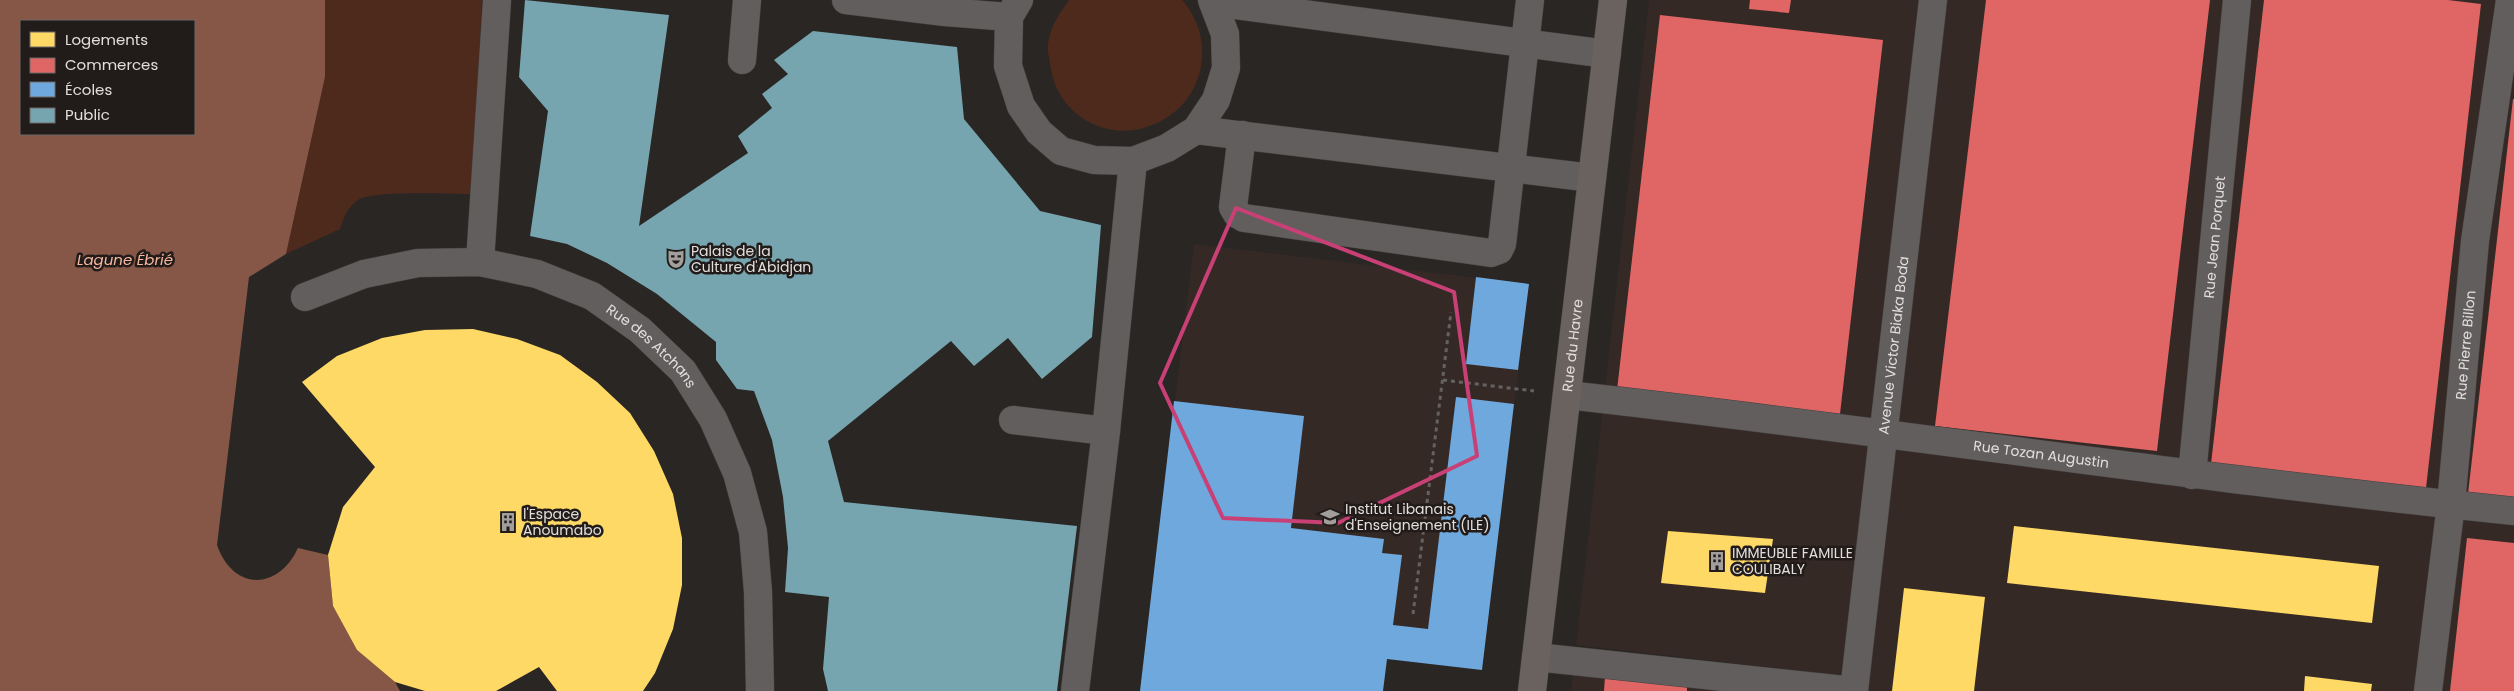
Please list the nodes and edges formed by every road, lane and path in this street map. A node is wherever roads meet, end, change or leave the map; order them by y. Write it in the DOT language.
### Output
graph roads {
  1 [pos="497,0"];
  2 [pos="747,0"];
  3 [pos="846,0"];
  4 [pos="1530,0"];
  5 [pos="1613,0"];
  6 [pos="1933,0"];
  7 [pos="2237,0"];
  8 [pos="2510,0"];
  9 [pos="1213,1"];
  10 [pos="946,6"];
  11 [pos="1014,8"];
  12 [pos="1525,43"];
  13 [pos="1606,54"];
  14 [pos="742,60"];
  15 [pos="1196,130"];
  16 [pos="1242,135"];
  17 [pos="1133,161"];
  18 [pos="1510,168"];
  19 [pos="1592,178"];
  20 [pos="480,262"];
  21 [pos="305,297"];
  22 [pos="1451,312"];
  23 [pos="1443,380"];
  24 [pos="1567,395"];
  25 [pos="1013,420"];
  26 [pos="1106,431"];
  27 [pos="1884,434"];
  28 [pos="2192,474"];
  29 [pos="2450,504"];
  30 [pos="2514,511"];
  31 [pos="1413,614"];
  32 [pos="1536,657"];
  33 [pos="760,691"];
  34 [pos="1075,691"];
  35 [pos="1532,691"];
  36 [pos="1854,691"];
  37 [pos="2428,691"];
  1 -- 20 [label="street"];
  2 -- 14 [label="street"];
  3 -- 10 [label="street"];
  4 -- 12 [label="street"];
  5 -- 13 [label="main road, Rue du Havre"];
  6 -- 27 [label="street, Avenue Victor Biaka Boda"];
  7 -- 28 [label="street, Rue Jean Porquet"];
  8 -- 29 [label="street, Rue Pierre Billon"];
  9 -- 12 [label="street"];
  9 -- 15 [label="street"];
  10 -- 11 [label="street"];
  11 -- 17 [label="street"];
  12 -- 13 [label="street"];
  12 -- 18 [label="street"];
  13 -- 19 [label="main road, Rue du Havre"];
  15 -- 16 [label="street"];
  15 -- 17 [label="street"];
  16 -- 18 [label="street"];
  16 -- 18 [label="street"];
  17 -- 26 [label="street"];
  18 -- 19 [label="street"];
  19 -- 24 [label="main road, Rue du Havre"];
  20 -- 21 [label="street, Rue des Atchans"];
  20 -- 33 [label="street, Rue des Atchans"];
  22 -- 23 [label="path"];
  23 -- 24 [label="path"];
  23 -- 31 [label="path"];
  24 -- 27 [label="street, Rue Tozan Augustin"];
  24 -- 32 [label="main road, Rue du Havre"];
  25 -- 26 [label="street"];
  26 -- 34 [label="street"];
  27 -- 28 [label="street, Rue Tozan Augustin"];
  27 -- 36 [label="street, Avenue Victor Biaka Boda"];
  28 -- 29 [label="street, Rue Tozan Augustin"];
  29 -- 30 [label="street, Rue Tozan Augustin"];
  29 -- 37 [label="street, Rue Pierre Billon"];
  32 -- 35 [label="main road, Rue du Havre"];
  32 -- 36 [label="street"];
}
